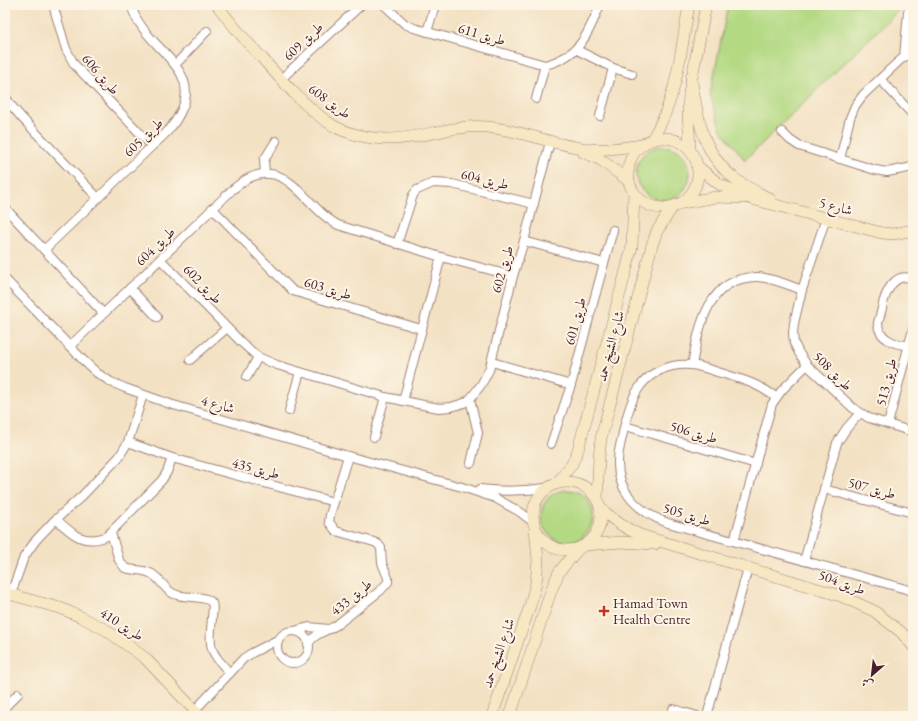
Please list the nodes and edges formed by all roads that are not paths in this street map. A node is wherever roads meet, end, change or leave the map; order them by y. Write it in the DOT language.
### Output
graph roads {
  1 [pos="54,5"];
  2 [pos="131,5"];
  3 [pos="217,5"];
  4 [pos="361,5"];
  5 [pos="384,5"];
  6 [pos="435,5"];
  7 [pos="599,5"];
  8 [pos="689,5"];
  9 [pos="706,5"];
  10 [pos="908,12"];
  11 [pos="206,31"];
  12 [pos="427,32"];
  13 [pos="577,50"];
  14 [pos="913,54"];
  15 [pos="904,57"];
  16 [pos="175,65"];
  17 [pos="545,65"];
  18 [pos="613,68"];
  19 [pos="632,74"];
  20 [pos="691,78"];
  21 [pos="281,79"];
  22 [pos="880,79"];
  23 [pos="5,96"];
  24 [pos="536,99"];
  25 [pos="913,115"];
  26 [pos="600,116"];
  27 [pos="782,132"];
  28 [pos="652,139"];
  29 [pos="276,141"];
  30 [pos="555,143"];
  31 [pos="642,145"];
  32 [pos="152,146"];
  33 [pos="690,150"];
  34 [pos="840,159"];
  35 [pos="697,166"];
  36 [pos="913,166"];
  37 [pos="265,174"];
  38 [pos="629,181"];
  39 [pos="634,192"];
  40 [pos="98,198"];
  41 [pos="752,199"];
  42 [pos="534,204"];
  43 [pos="677,204"];
  44 [pos="785,207"];
  45 [pos="5,208"];
  46 [pos="212,208"];
  47 [pos="826,218"];
  48 [pos="613,230"];
  49 [pos="913,230"];
  50 [pos="524,241"];
  51 [pos="397,244"];
  52 [pos="44,250"];
  53 [pos="441,257"];
  54 [pos="160,259"];
  55 [pos="604,263"];
  56 [pos="513,276"];
  57 [pos="5,279"];
  58 [pos="913,279"];
  59 [pos="130,288"];
  60 [pos="802,290"];
  61 [pos="103,313"];
  62 [pos="157,317"];
  63 [pos="227,328"];
  64 [pos="421,329"];
  65 [pos="913,329"];
  66 [pos="908,345"];
  67 [pos="69,346"];
  68 [pos="258,357"];
  69 [pos="190,360"];
  70 [pos="492,362"];
  71 [pos="692,365"];
  72 [pos="808,365"];
  73 [pos="300,372"];
  74 [pos="247,377"];
  75 [pos="570,385"];
  76 [pos="143,395"];
  77 [pos="385,396"];
  78 [pos="776,397"];
  79 [pos="470,399"];
  80 [pos="403,401"];
  81 [pos="289,411"];
  82 [pos="860,413"];
  83 [pos="888,424"];
  84 [pos="625,426"];
  85 [pos="913,432"];
  86 [pos="374,437"];
  87 [pos="128,442"];
  88 [pos="552,444"];
  89 [pos="348,456"];
  90 [pos="172,458"];
  91 [pos="471,463"];
  92 [pos="756,464"];
  93 [pos="558,482"];
  94 [pos="462,486"];
  95 [pos="546,488"];
  96 [pos="824,489"];
  97 [pos="334,502"];
  98 [pos="599,504"];
  99 [pos="913,513"];
  100 [pos="56,519"];
  101 [pos="534,525"];
  102 [pos="111,533"];
  103 [pos="734,541"];
  104 [pos="669,544"];
  105 [pos="582,546"];
  106 [pos="804,561"];
  107 [pos="748,568"];
  108 [pos="913,591"];
  109 [pos="8,594"];
  110 [pos="330,629"];
  111 [pos="294,631"];
  112 [pos="279,639"];
  113 [pos="308,644"];
  114 [pos="913,646"];
  115 [pos="261,648"];
  116 [pos="278,653"];
  117 [pos="230,673"];
  118 [pos="18,694"];
  119 [pos="5,707"];
  120 [pos="674,709"];
  121 [pos="198,713"];
  122 [pos="492,716"];
  123 [pos="510,716"];
  124 [pos="697,716"];
  125 [pos="707,716"];
  1 -- 32 [label="street, طريق 606"];
  2 -- 16 [label="street, طريق 605"];
  3 -- 21 [label="main road, طريق 608"];
  4 -- 21 [label="street, طريق 609"];
  5 -- 12 [label="street, طريق 611"];
  6 -- 12 [label="street"];
  7 -- 13 [label="street"];
  8 -- 28 [label="main road"];
  9 -- 20 [label="main road"];
  10 -- 15 [label="street"];
  11 -- 16 [label="street"];
  12 -- 17 [label="street, طريق 611"];
  13 -- 17 [label="street"];
  13 -- 18 [label="street"];
  14 -- 15 [label="street"];
  15 -- 22 [label="street"];
  16 -- 32 [label="street, طريق 605"];
  17 -- 24 [label="street"];
  18 -- 19 [label="street"];
  18 -- 26 [label="street"];
  20 -- 33 [label="main road"];
  20 -- 44 [label="main road"];
  21 -- 30 [label="main road, طريق 608"];
  22 -- 25 [label="street"];
  22 -- 34 [label="street"];
  23 -- 40 [label="street"];
  27 -- 34 [label="street"];
  28 -- 31 [label="main road"];
  28 -- 33 [label="main road"];
  29 -- 37 [label="street"];
  30 -- 31 [label="main road, طريق 608"];
  30 -- 38 [label="main road, طريق 608"];
  30 -- 42 [label="street, طريق 602"];
  31 -- 38 [label="main road"];
  32 -- 40 [label="street, طريق 605"];
  33 -- 35 [label="main road"];
  34 -- 36 [label="street"];
  35 -- 41 [label="main road, شارع 5"];
  35 -- 43 [label="main road"];
  37 -- 46 [label="street, طريق 604"];
  37 -- 51 [label="street, طريق 604"];
  38 -- 39 [label="main road"];
  39 -- 43 [label="main road"];
  39 -- 93 [label="main road, شارع الشيخ حمد"];
  40 -- 52 [label="street, طريق 605"];
  41 -- 43 [label="main road, شارع 5"];
  41 -- 44 [label="main road, شارع 5"];
  42 -- 50 [label="street, طريق 602"];
  42 -- 51 [label="street, طريق 604"];
  43 -- 98 [label="main road, شارع الشيخ حمد"];
  44 -- 47 [label="main road, شارع 5"];
  45 -- 52 [label="street"];
  46 -- 54 [label="street, طريق 604"];
  46 -- 64 [label="street, طريق 603"];
  47 -- 49 [label="main road, شارع 5"];
  47 -- 60 [label="street, طريق 508"];
  48 -- 55 [label="street, طريق 601"];
  50 -- 55 [label="street"];
  50 -- 56 [label="street, طريق 602"];
  51 -- 53 [label="street, طريق 604"];
  52 -- 61 [label="street"];
  53 -- 56 [label="street, طريق 604"];
  53 -- 64 [label="street"];
  54 -- 59 [label="street, طريق 604"];
  54 -- 63 [label="street, طريق 602"];
  55 -- 75 [label="street, طريق 601"];
  56 -- 70 [label="street, طريق 602"];
  57 -- 67 [label="street, شارع 4"];
  58 -- 66 [label="street, طريق 513"];
  59 -- 61 [label="street, طريق 604"];
  59 -- 62 [label="street"];
  60 -- 71 [label="street"];
  60 -- 72 [label="street, طريق 508"];
  61 -- 67 [label="street, طريق 604"];
  63 -- 68 [label="street, طريق 602"];
  63 -- 69 [label="street"];
  64 -- 80 [label="street"];
  65 -- 66 [label="street, طريق 513"];
  66 -- 83 [label="street, طريق 513"];
  67 -- 76 [label="street, شارع 4"];
  68 -- 73 [label="street, طريق 602"];
  68 -- 74 [label="street"];
  70 -- 75 [label="street"];
  70 -- 79 [label="street, طريق 602"];
  71 -- 78 [label="street, طريق 505"];
  71 -- 84 [label="street, طريق 505"];
  72 -- 78 [label="street"];
  72 -- 82 [label="street, طريق 508"];
  73 -- 77 [label="street, طريق 602"];
  73 -- 81 [label="street"];
  75 -- 88 [label="street, طريق 601"];
  76 -- 87 [label="street"];
  76 -- 89 [label="street, شارع 4"];
  77 -- 80 [label="street, طريق 602"];
  77 -- 86 [label="street"];
  78 -- 92 [label="street"];
  79 -- 80 [label="street, طريق 602"];
  79 -- 91 [label="street"];
  82 -- 83 [label="street, طريق 508"];
  82 -- 96 [label="street"];
  83 -- 85 [label="street, طريق 508"];
  84 -- 92 [label="street, طريق 506"];
  84 -- 103 [label="street, طريق 505"];
  87 -- 90 [label="street, طريق 435"];
  87 -- 100 [label="street"];
  89 -- 94 [label="street, شارع 4"];
  89 -- 97 [label="street, طريق 433"];
  90 -- 97 [label="street, طريق 435"];
  90 -- 102 [label="street"];
  92 -- 103 [label="street"];
  93 -- 95 [label="main road"];
  93 -- 98 [label="main road"];
  94 -- 95 [label="street, شارع 4"];
  94 -- 101 [label="street, شارع 4"];
  95 -- 101 [label="main road"];
  96 -- 99 [label="street, طريق 507"];
  96 -- 106 [label="street"];
  97 -- 110 [label="street, طريق 433"];
  98 -- 104 [label="main road, طريق 504"];
  98 -- 105 [label="main road"];
  100 -- 102 [label="street"];
  100 -- 109 [label="street"];
  101 -- 105 [label="main road"];
  101 -- 122 [label="main road, شارع الشيخ حمد"];
  102 -- 117 [label="street"];
  103 -- 106 [label="street, طريق 505"];
  104 -- 105 [label="main road, طريق 504"];
  104 -- 107 [label="main road, طريق 504"];
  105 -- 123 [label="main road"];
  106 -- 108 [label="street, طريق 505"];
  107 -- 114 [label="main road, طريق 504"];
  107 -- 125 [label="street"];
  109 -- 121 [label="main road, طريق 410"];
  110 -- 111 [label="street, طريق 433"];
  110 -- 113 [label="street, طريق 433"];
  111 -- 112 [label="street"];
  111 -- 113 [label="street"];
  112 -- 115 [label="street"];
  112 -- 116 [label="street"];
  113 -- 116 [label="street"];
  115 -- 116 [label="street"];
  115 -- 117 [label="street"];
  117 -- 121 [label="street"];
  118 -- 119 [label="street"];
  120 -- 124 [label="street"];
}
